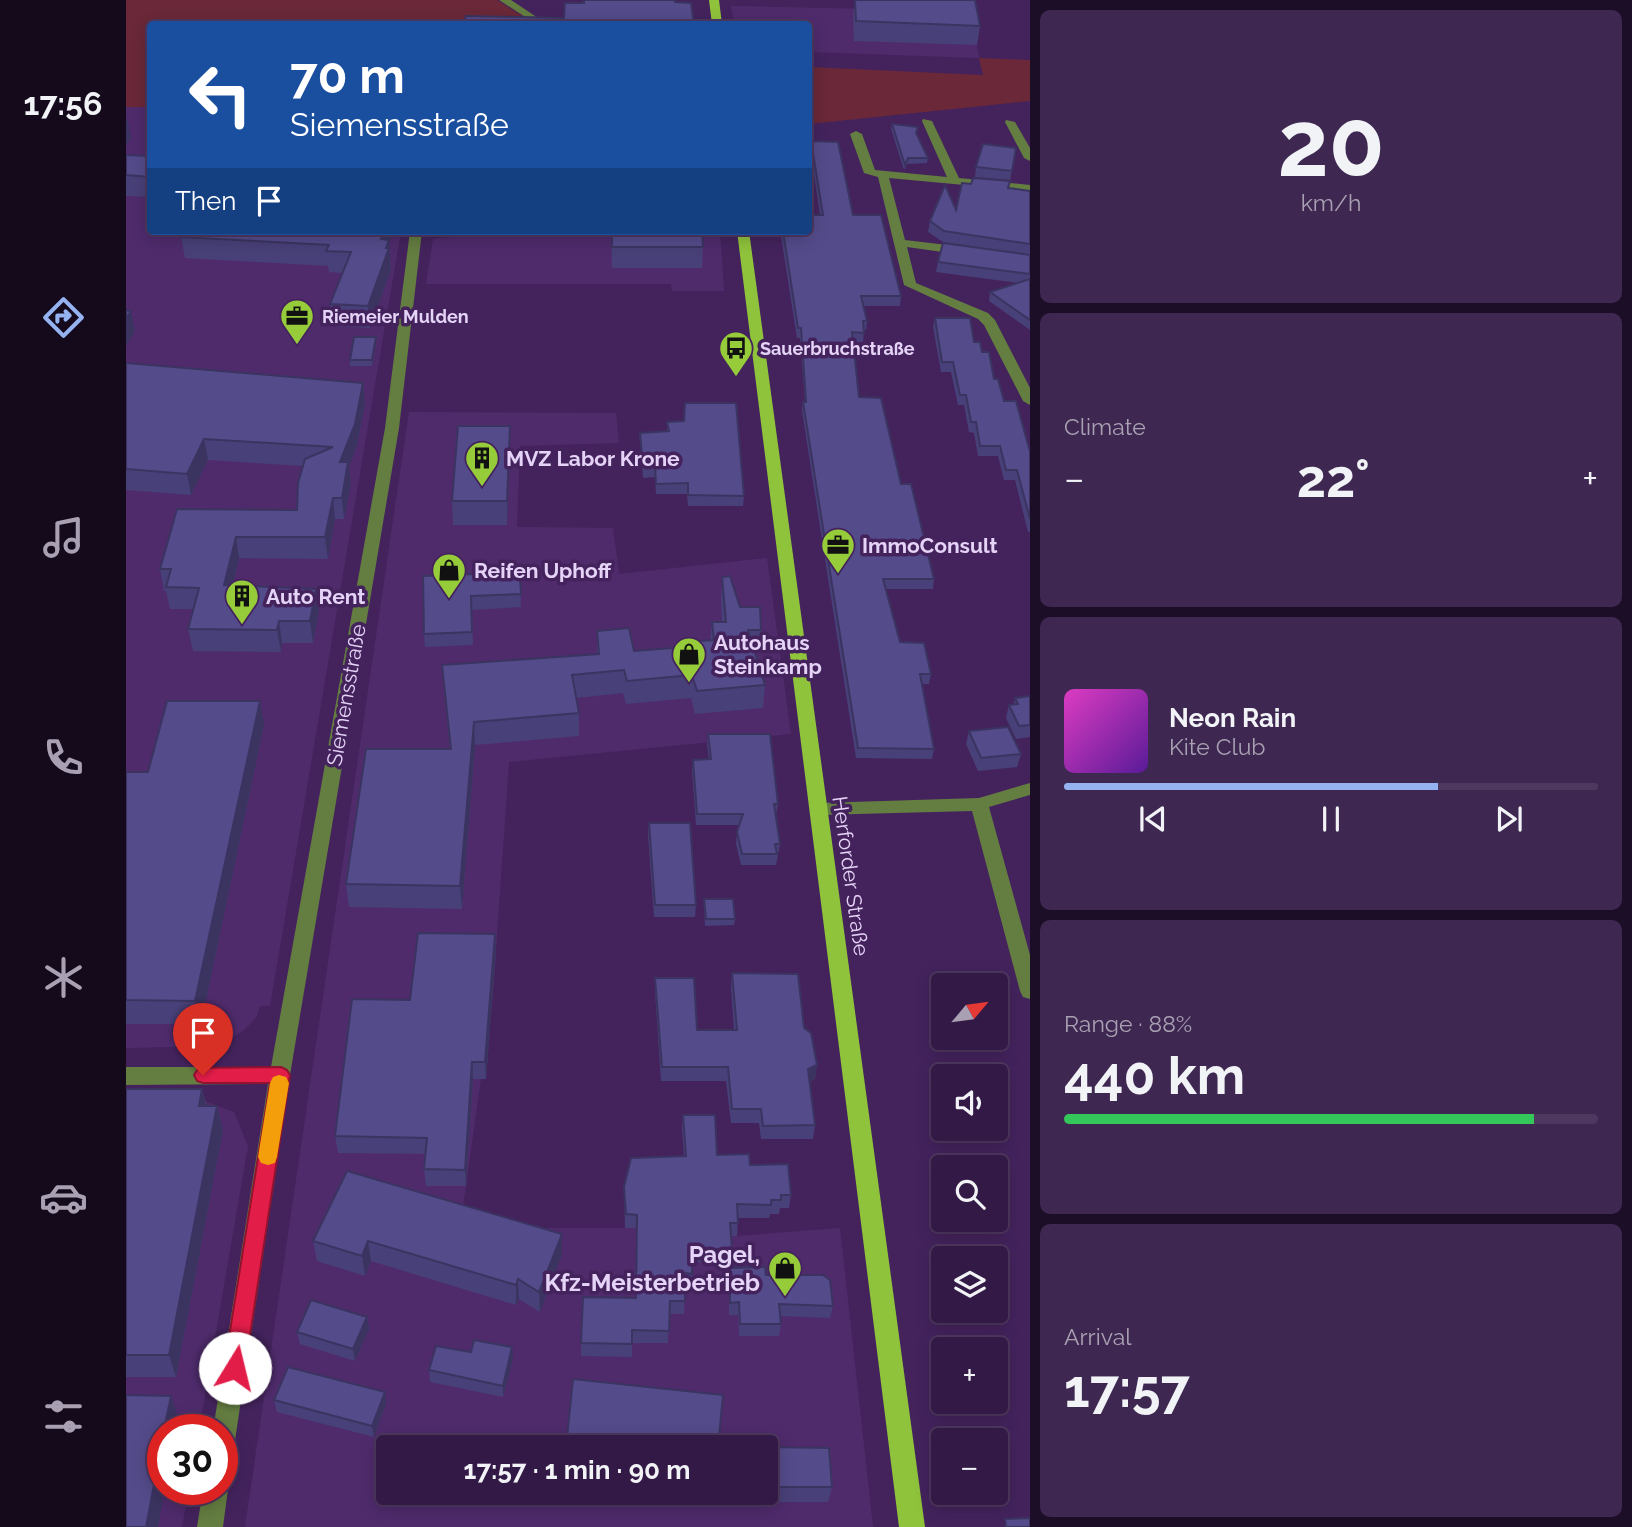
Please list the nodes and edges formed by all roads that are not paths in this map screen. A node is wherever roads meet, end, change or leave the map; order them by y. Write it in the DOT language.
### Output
graph roads {
  1 [pos="504,0"];
  2 [pos="714,0"];
  3 [pos="537,21"];
  4 [pos="717,21"];
  5 [pos="927,121"];
  6 [pos="1010,122"];
  7 [pos="856,134"];
  8 [pos="1030,158"];
  9 [pos="883,176"];
  10 [pos="953,178"];
  11 [pos="1030,188"];
  12 [pos="416,235"];
  13 [pos="744,235"];
  14 [pos="902,243"];
  15 [pos="979,253"];
  16 [pos="1030,401"];
  17 [pos="1030,789"];
  18 [pos="979,804"];
  19 [pos="819,809"];
  20 [pos="1030,991"];
  21 [pos="281,1075"];
  22 [pos="126,1076"];
  23 [pos="227,1414"];
  24 [pos="213,1505"];
  25 [pos="210,1527"];
  26 [pos="912,1527"];
  1 -- 3 [label="street"];
  2 -- 4 [label="main road"];
  5 -- 10 [label="street"];
  6 -- 8 [label="street"];
  7 -- 9 [label="street"];
  9 -- 10 [label="street"];
  9 -- 14 [label="street"];
  10 -- 11 [label="street"];
  12 -- 21 [label="street, Siemensstraße"];
  13 -- 19 [label="main road, Herforder Straße"];
  14 -- 15 [label="street"];
  14 -- 16 [label="street"];
  17 -- 18 [label="street"];
  18 -- 19 [label="street"];
  18 -- 20 [label="street"];
  19 -- 26 [label="main road, Herforder Straße"];
  21 -- 22 [label="street"];
  21 -- 23 [label="street, Siemensstraße"];
  24 -- 25 [label="street"];
}
